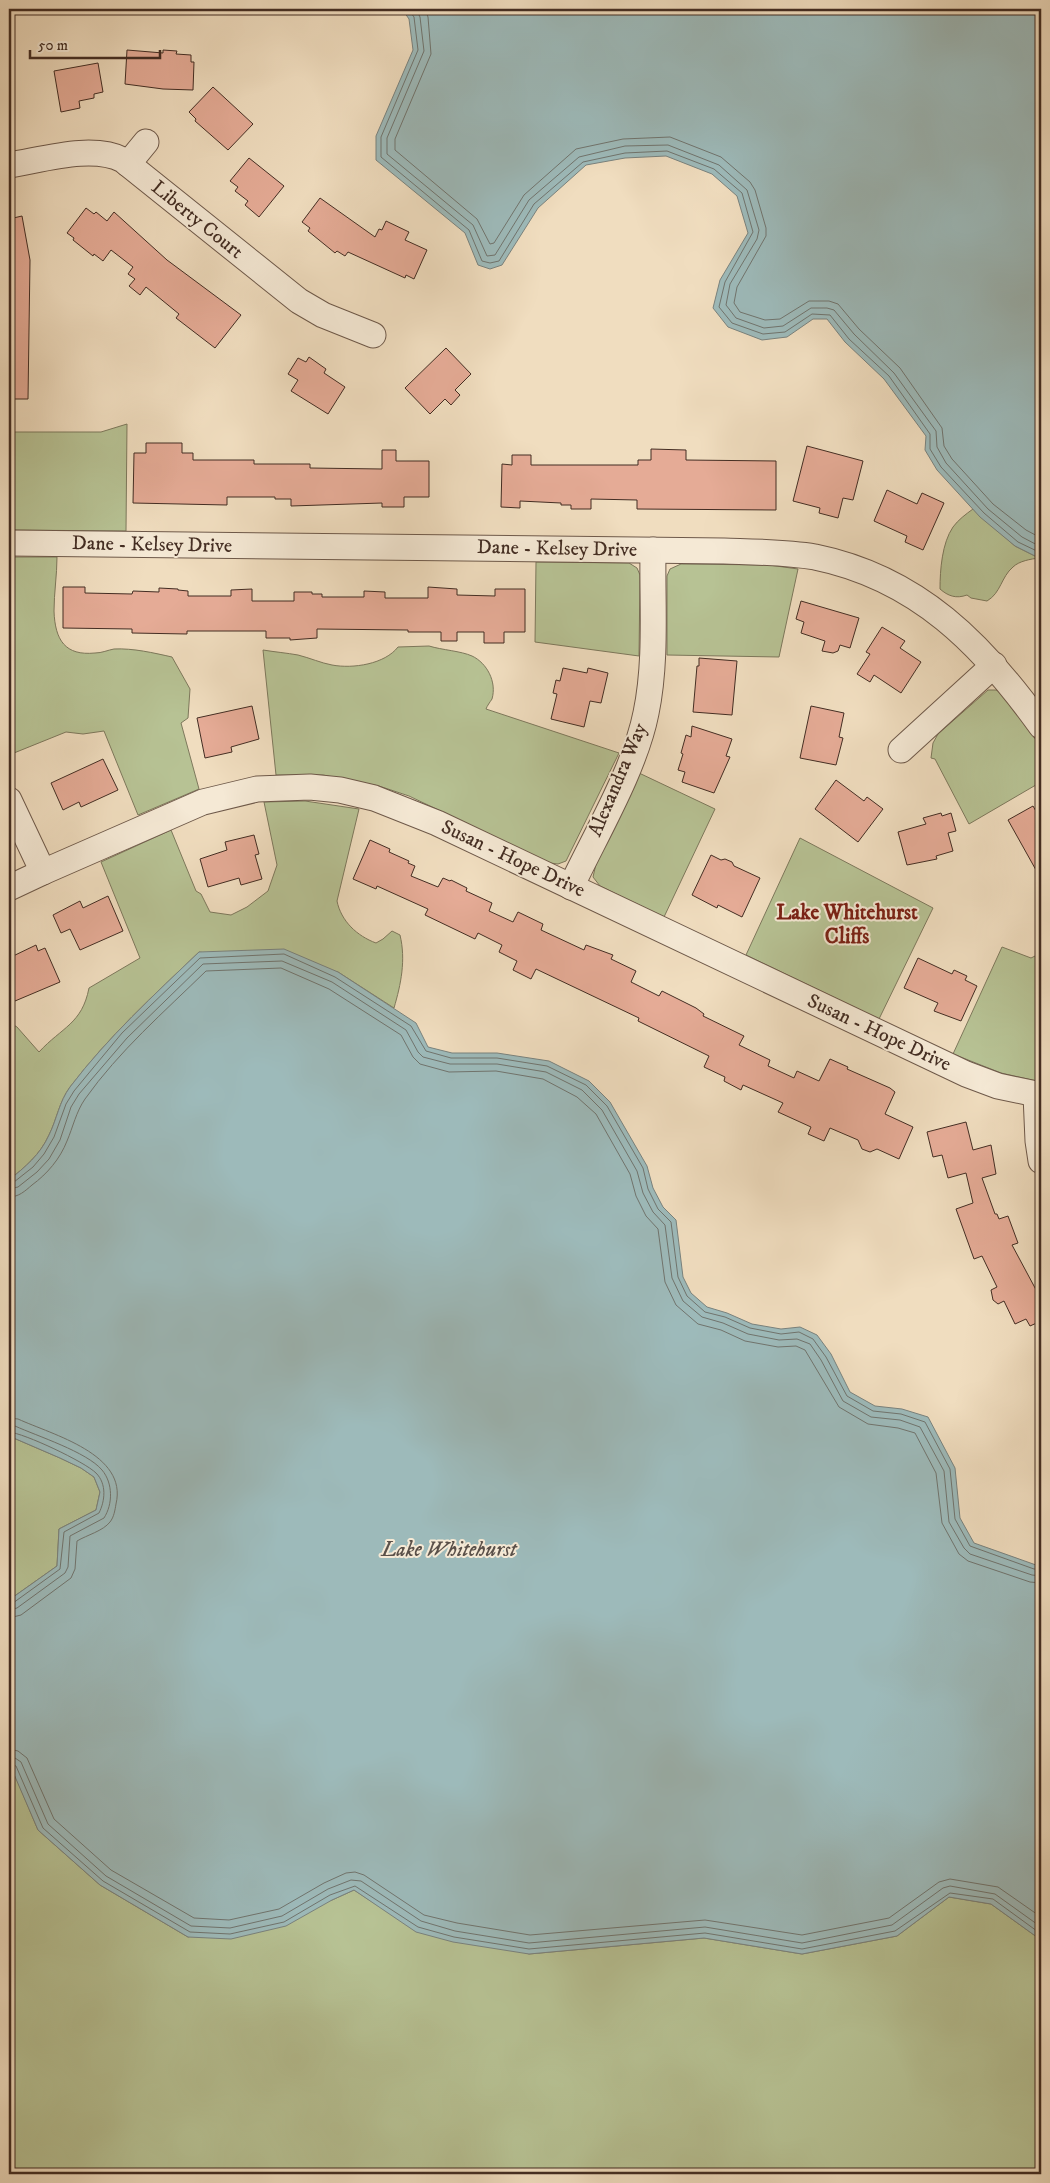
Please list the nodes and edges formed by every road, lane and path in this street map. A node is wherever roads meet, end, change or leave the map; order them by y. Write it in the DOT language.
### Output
graph roads {
  1 [pos="146,142"];
  2 [pos="128,164"];
  3 [pos="9,165"];
  4 [pos="373,335"];
  5 [pos="9,543"];
  6 [pos="653,550"];
  7 [pos="994,664"];
  8 [pos="1041,726"];
  9 [pos="901,750"];
  10 [pos="9,800"];
  11 [pos="43,872"];
  12 [pos="571,887"];
  13 [pos="9,888"];
  14 [pos="1039,1095"];
  15 [pos="1041,1161"];
  1 -- 2 [label="street"];
  2 -- 3 [label="street, Liberty Court"];
  2 -- 4 [label="street, Liberty Court"];
  5 -- 6 [label="street, Dane - Kelsey Drive"];
  6 -- 7 [label="street, Dane - Kelsey Drive"];
  6 -- 12 [label="street, Alexandra Way"];
  7 -- 8 [label="street, Dane - Kelsey Drive"];
  7 -- 9 [label="street"];
  10 -- 11 [label="street"];
  11 -- 12 [label="street, Susan - Hope Drive"];
  11 -- 13 [label="street, Susan - Hope Drive"];
  12 -- 14 [label="street, Susan - Hope Drive"];
  14 -- 15 [label="street"];
}
